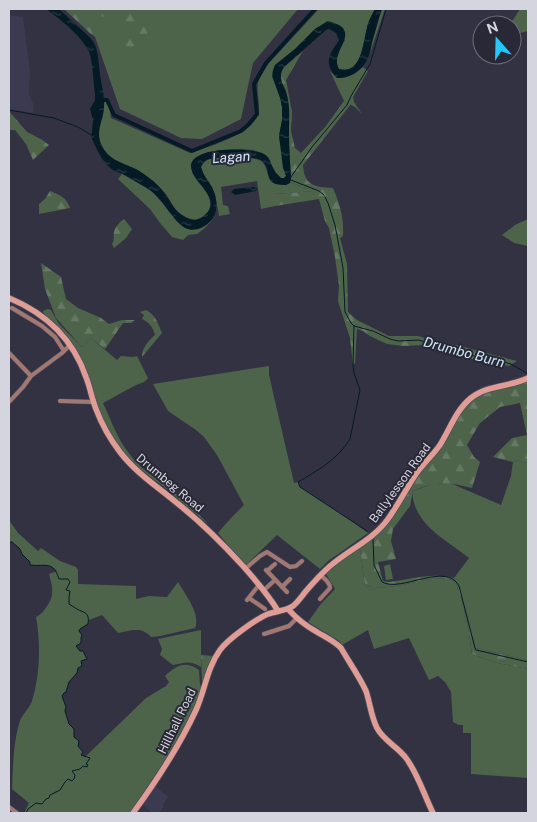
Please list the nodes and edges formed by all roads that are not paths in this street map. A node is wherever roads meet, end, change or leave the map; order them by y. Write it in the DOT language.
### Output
graph roads {
  1 [pos="9,298"];
  2 [pos="12,308"];
  3 [pos="70,344"];
  4 [pos="64,351"];
  5 [pos="9,353"];
  6 [pos="31,376"];
  7 [pos="528,378"];
  8 [pos="60,401"];
  9 [pos="9,402"];
  10 [pos="93,402"];
  11 [pos="302,560"];
  12 [pos="275,564"];
  13 [pos="246,570"];
  14 [pos="320,575"];
  15 [pos="290,579"];
  16 [pos="275,580"];
  17 [pos="259,585"];
  18 [pos="282,587"];
  19 [pos="264,590"];
  20 [pos="287,592"];
  21 [pos="320,599"];
  22 [pos="265,609"];
  23 [pos="288,609"];
  24 [pos="278,611"];
  25 [pos="297,618"];
  26 [pos="264,634"];
  27 [pos="9,807"];
  28 [pos="17,813"];
  29 [pos="133,813"];
  30 [pos="433,813"];
  1 -- 3 [label="street, Drumbeg Road"];
  2 -- 4 [label="street"];
  3 -- 4 [label="street"];
  3 -- 10 [label="street, Drumbeg Road"];
  4 -- 6 [label="street"];
  5 -- 6 [label="street"];
  6 -- 9 [label="street"];
  7 -- 14 [label="street, Ballylesson Road"];
  8 -- 10 [label="street"];
  10 -- 13 [label="street, Drumbeg Road"];
  11 -- 13 [label="street"];
  12 -- 16 [label="street"];
  13 -- 17 [label="street, Drumbeg Road"];
  14 -- 21 [label="street"];
  14 -- 23 [label="street, Ballylesson Road"];
  15 -- 18 [label="street"];
  16 -- 18 [label="street"];
  16 -- 19 [label="street"];
  17 -- 19 [label="street, Drumbeg Road"];
  17 -- 22 [label="street"];
  18 -- 20 [label="street"];
  19 -- 24 [label="street, Drumbeg Road"];
  23 -- 24 [label="street, Hillhall Road"];
  23 -- 25 [label="street"];
  24 -- 29 [label="street, Hillhall Road"];
  25 -- 26 [label="street"];
  25 -- 30 [label="street"];
  27 -- 28 [label="street"];
}
